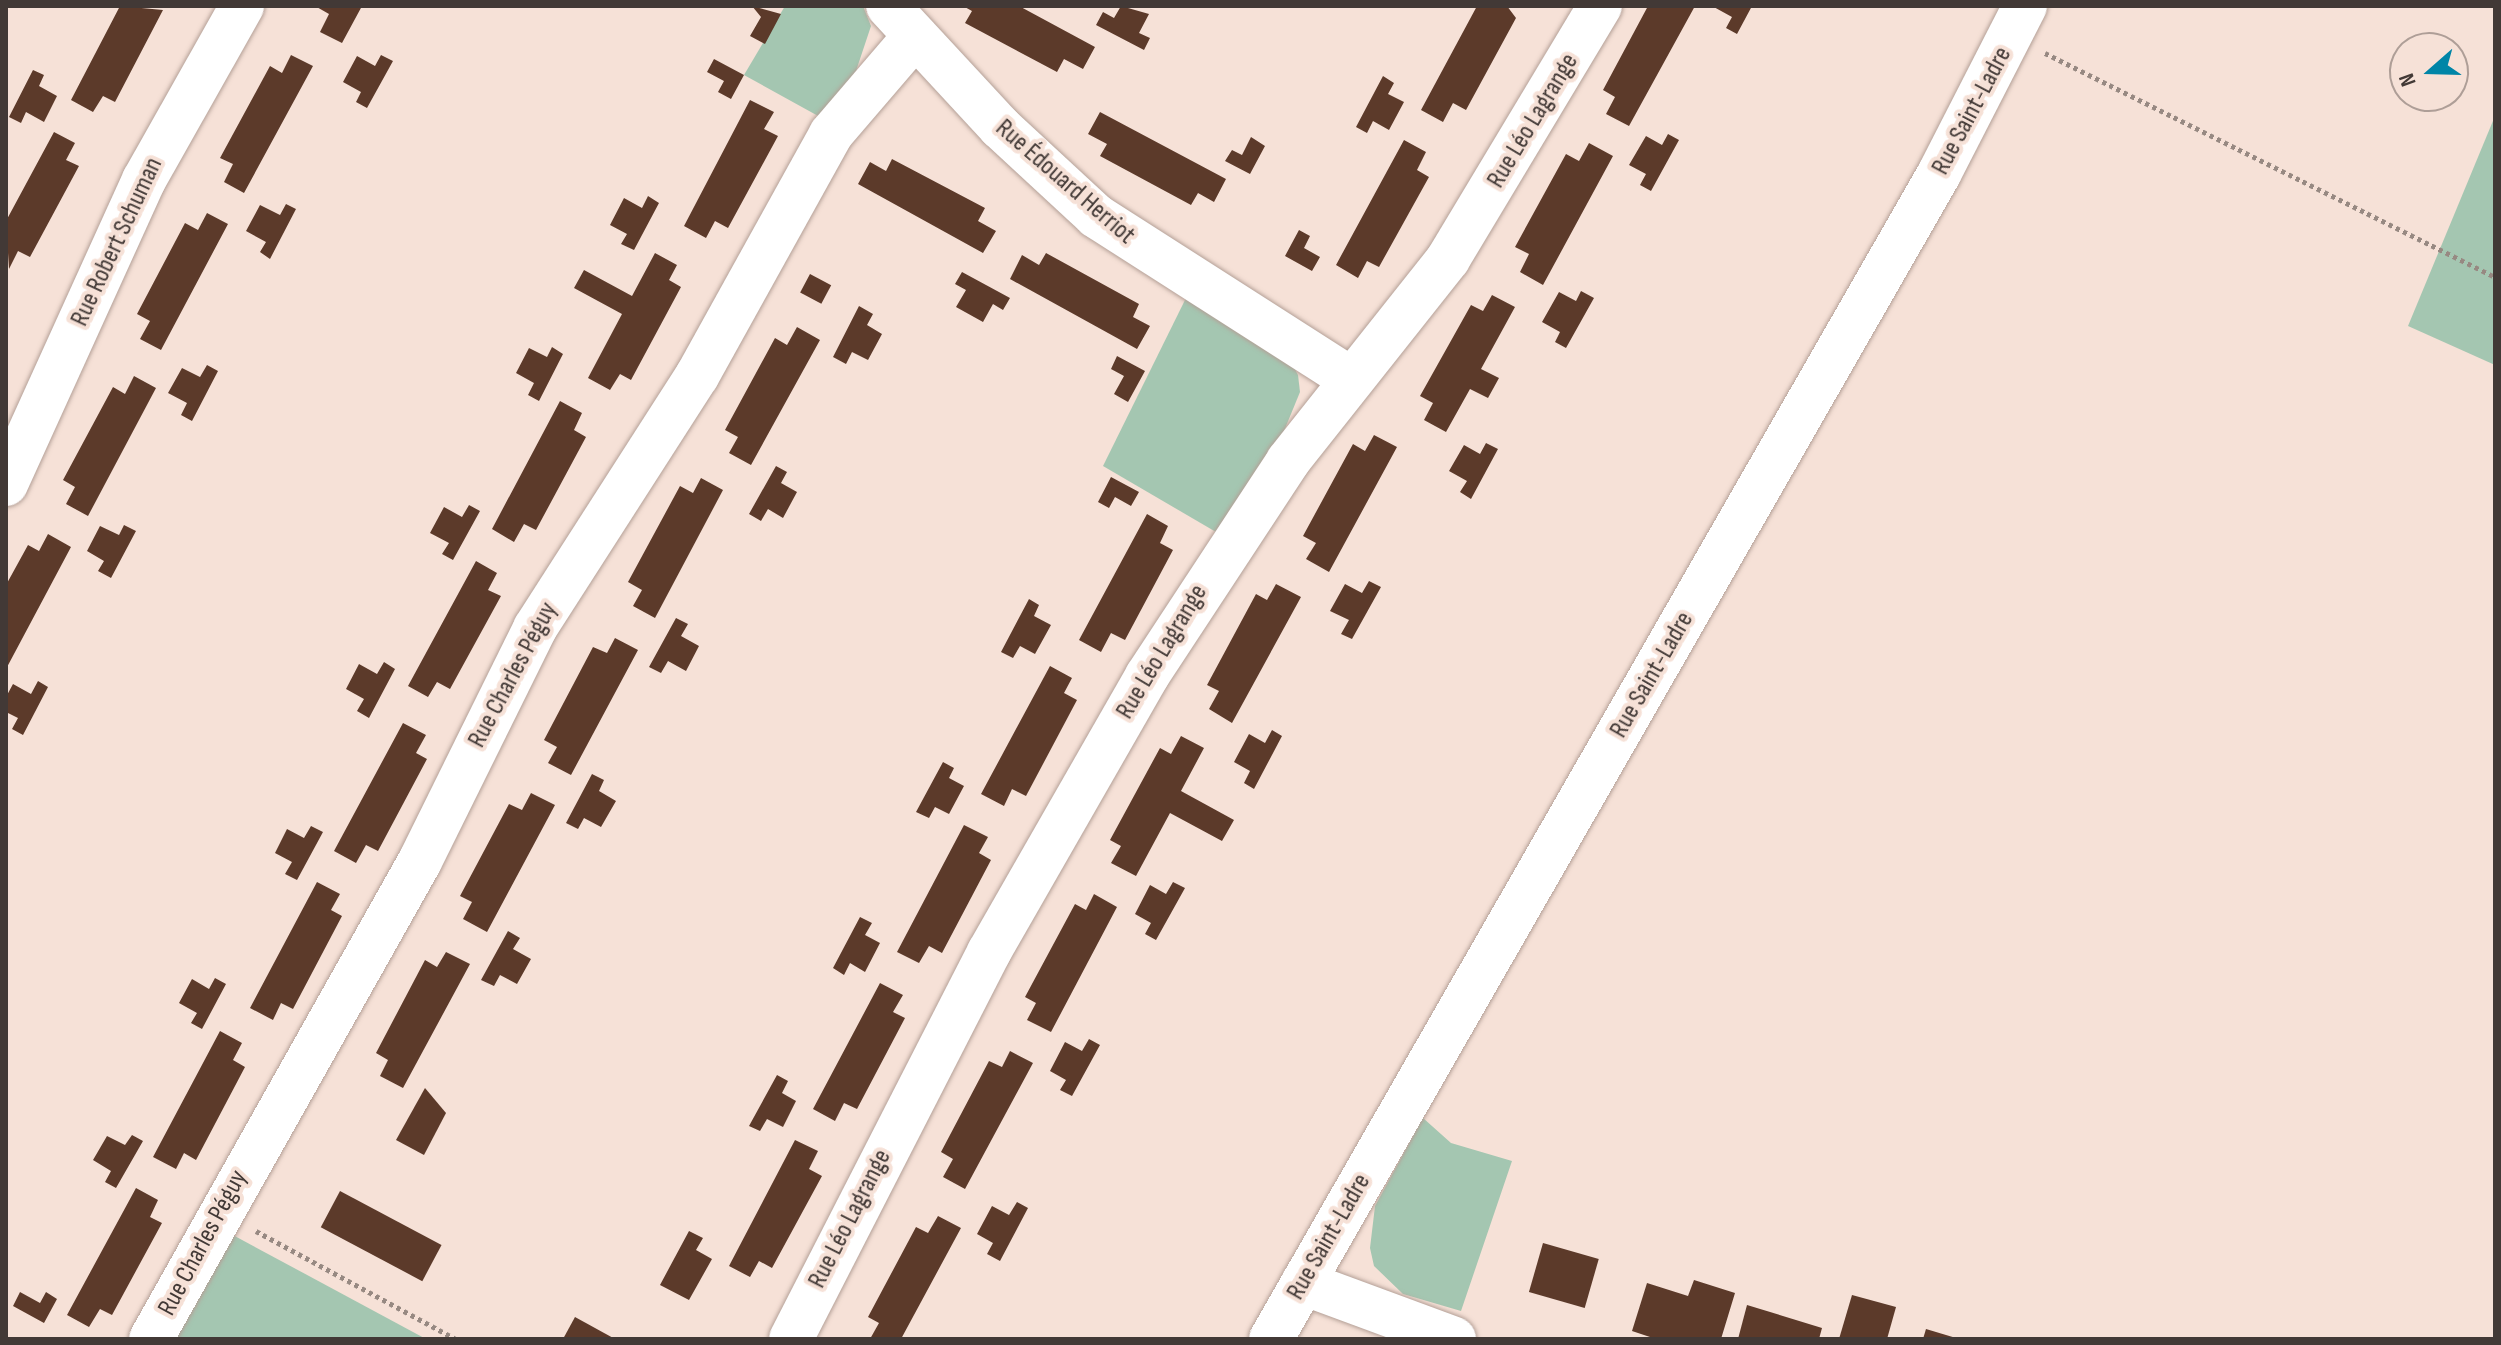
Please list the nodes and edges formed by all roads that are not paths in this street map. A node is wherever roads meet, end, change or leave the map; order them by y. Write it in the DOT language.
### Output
graph roads {
  1 [pos="242,6"];
  2 [pos="1595,8"];
  3 [pos="2018,20"];
  4 [pos="901,21"];
  5 [pos="1349,378"];
  6 [pos="6,484"];
  7 [pos="1303,1283"];
  8 [pos="151,1339"];
  9 [pos="791,1339"];
  10 [pos="1271,1339"];
  11 [pos="1454,1339"];
  1 -- 6 [label="street, Rue Robert Schuman"];
  2 -- 5 [label="street, Rue Léo Lagrange"];
  3 -- 7 [label="street, Rue Saint-Ladre"];
  4 -- 5 [label="street, Rue Édouard Herriot"];
  4 -- 8 [label="street, Rue Charles Péguy"];
  5 -- 9 [label="street, Rue Léo Lagrange"];
  7 -- 10 [label="street, Rue Saint-Ladre"];
  7 -- 11 [label="street"];
}
